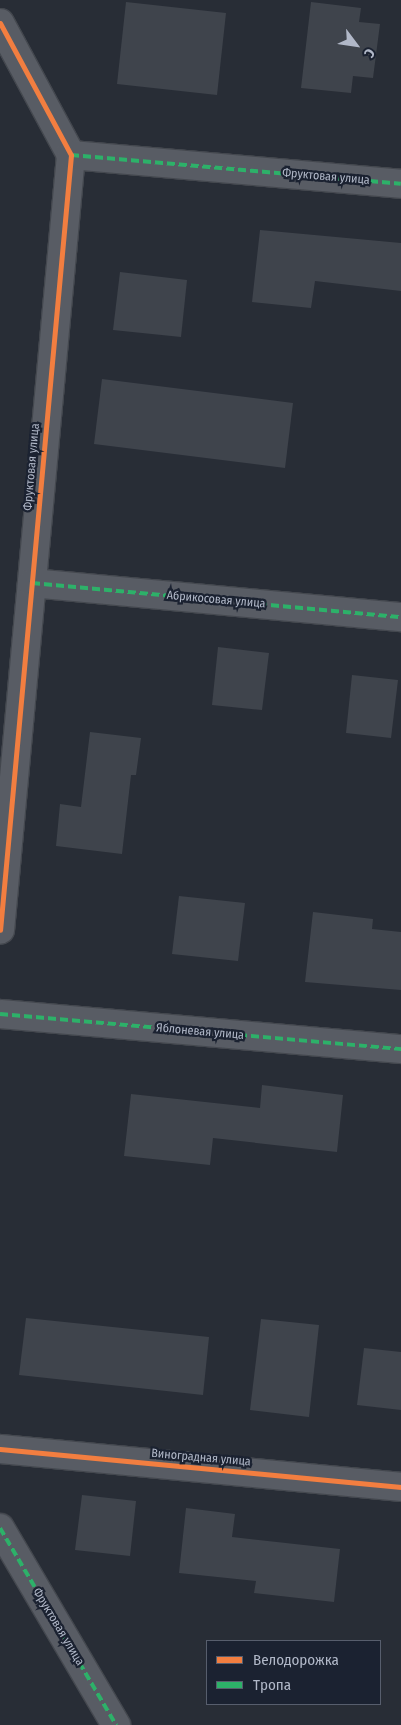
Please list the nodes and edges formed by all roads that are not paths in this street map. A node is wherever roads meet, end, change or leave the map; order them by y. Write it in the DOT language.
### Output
graph roads {
  1 [pos="0,23"];
  2 [pos="71,155"];
  3 [pos="401,184"];
  4 [pos="32,583"];
  5 [pos="401,617"];
  6 [pos="0,930"];
  7 [pos="0,1014"];
  8 [pos="401,1049"];
  9 [pos="0,1449"];
  10 [pos="401,1487"];
  11 [pos="0,1528"];
  12 [pos="116,1725"];
  1 -- 2 [label="street"];
  2 -- 3 [label="street, Фруктовая улица"];
  2 -- 4 [label="street, Фруктовая улица"];
  4 -- 5 [label="street, Абрикосовая улица"];
  4 -- 6 [label="street, Фруктовая улица"];
  7 -- 8 [label="street, Яблоневая улица"];
  9 -- 10 [label="street, Виноградная улица"];
  11 -- 12 [label="street, Фруктовая улица"];
}
